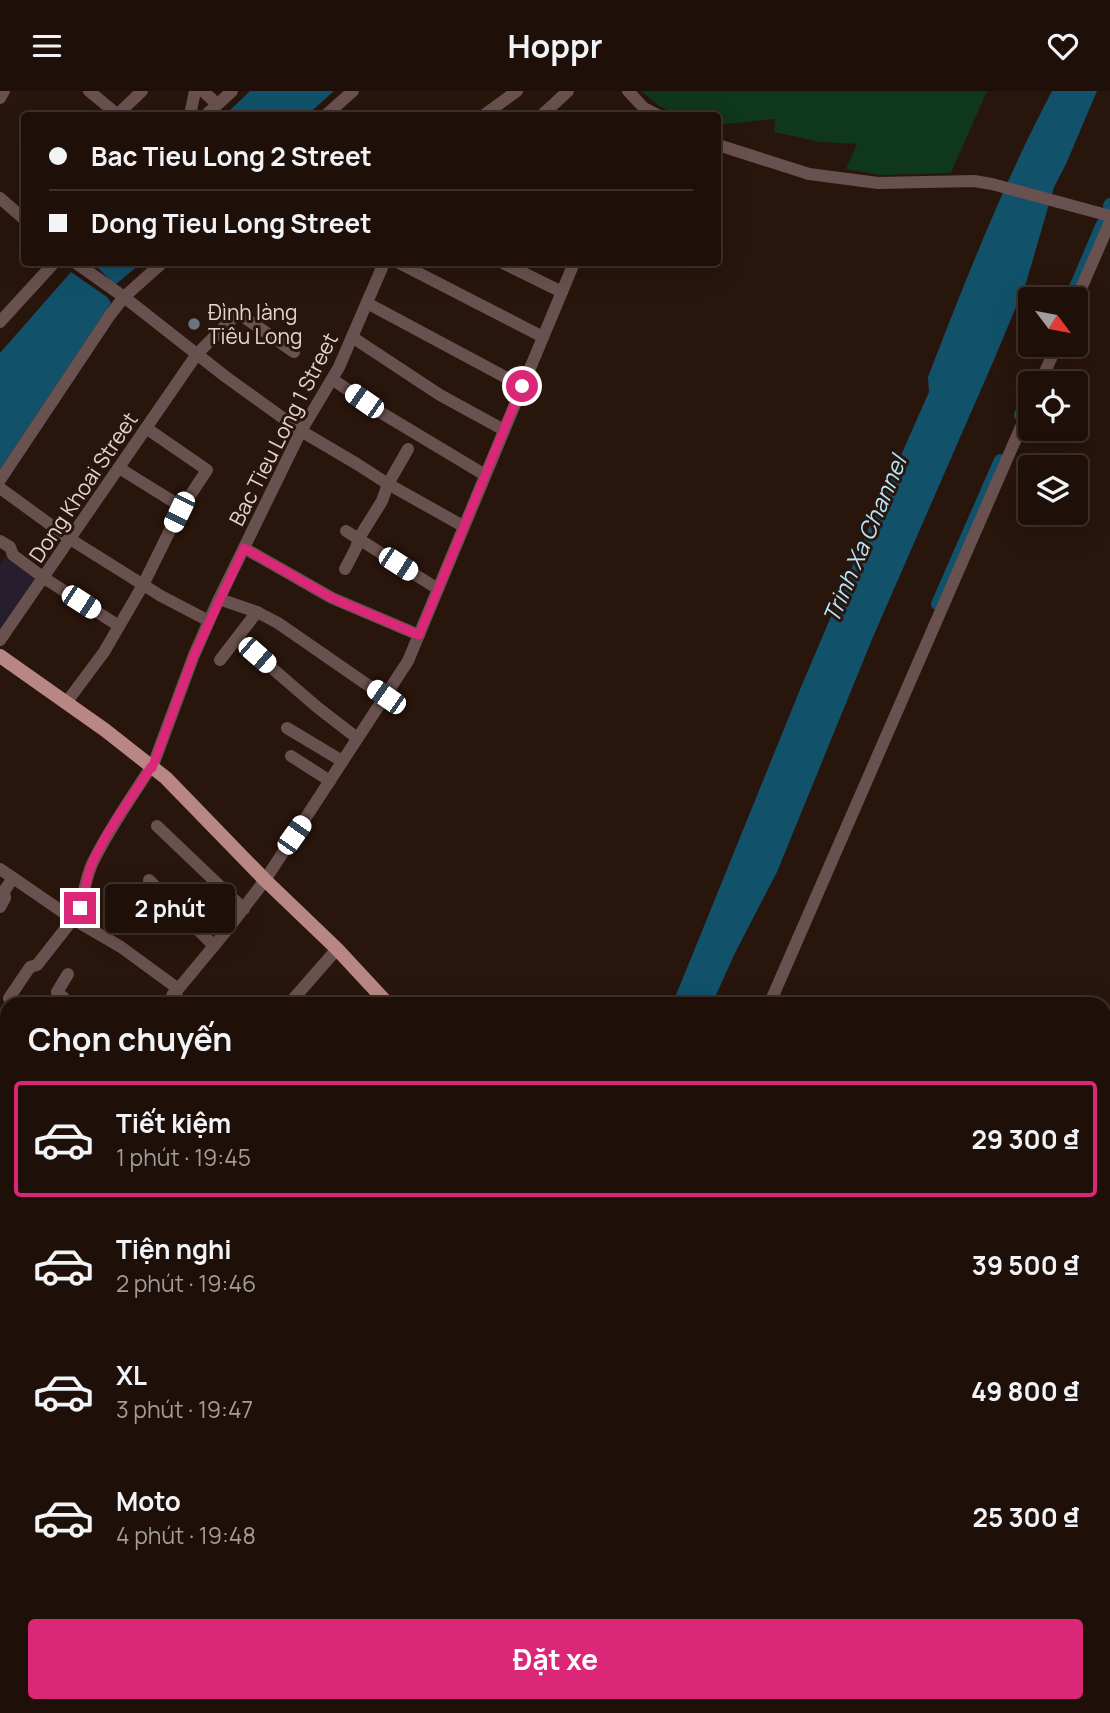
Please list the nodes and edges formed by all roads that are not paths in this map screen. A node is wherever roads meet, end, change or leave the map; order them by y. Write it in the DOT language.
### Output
graph roads {
  1 [pos="5,91"];
  2 [pos="89,91"];
  3 [pos="142,91"];
  4 [pos="195,91"];
  5 [pos="203,91"];
  6 [pos="232,91"];
  7 [pos="353,91"];
  8 [pos="517,91"];
  9 [pos="568,91"];
  10 [pos="628,91"];
  11 [pos="0,98"];
  12 [pos="217,104"];
  13 [pos="500,111"];
  14 [pos="114,112"];
  15 [pos="121,112"];
  16 [pos="191,112"];
  17 [pos="209,112"];
  18 [pos="329,112"];
  19 [pos="552,112"];
  20 [pos="641,112"];
  21 [pos="721,146"];
  22 [pos="0,198"];
  23 [pos="21,216"];
  24 [pos="1110,216"];
  25 [pos="1110,222"];
  26 [pos="51,266"];
  27 [pos="80,266"];
  28 [pos="159,266"];
  29 [pos="383,266"];
  30 [pos="405,266"];
  31 [pos="509,266"];
  32 [pos="572,266"];
  33 [pos="1082,287"];
  34 [pos="562,292"];
  35 [pos="124,297"];
  36 [pos="367,303"];
  37 [pos="2,315"];
  38 [pos="352,337"];
  39 [pos="543,337"];
  40 [pos="294,352"];
  41 [pos="197,354"];
  42 [pos="332,379"];
  43 [pos="522,386"];
  44 [pos="146,428"];
  45 [pos="505,430"];
  46 [pos="301,431"];
  47 [pos="1018,434"];
  48 [pos="408,449"];
  49 [pos="119,468"];
  50 [pos="485,475"];
  51 [pos="0,480"];
  52 [pos="388,484"];
  53 [pos="0,488"];
  54 [pos="182,507"];
  55 [pos="463,527"];
  56 [pos="346,531"];
  57 [pos="359,538"];
  58 [pos="70,539"];
  59 [pos="0,541"];
  60 [pos="244,548"];
  61 [pos="345,569"];
  62 [pos="44,577"];
  63 [pos="143,585"];
  64 [pos="438,589"];
  65 [pos="219,599"];
  66 [pos="257,612"];
  67 [pos="209,621"];
  68 [pos="119,626"];
  69 [pos="419,635"];
  70 [pos="237,638"];
  71 [pos="0,640"];
  72 [pos="0,656"];
  73 [pos="220,660"];
  74 [pos="386,697"];
  75 [pos="66,702"];
  76 [pos="286,728"];
  77 [pos="357,738"];
  78 [pos="290,756"];
  79 [pos="342,761"];
  80 [pos="152,767"];
  81 [pos="330,781"];
  82 [pos="157,826"];
  83 [pos="0,869"];
  84 [pos="13,878"];
  85 [pos="149,880"];
  86 [pos="265,880"];
  87 [pos="0,907"];
  88 [pos="244,909"];
  89 [pos="73,919"];
  90 [pos="214,946"];
  91 [pos="337,949"];
  92 [pos="68,974"];
  93 [pos="172,996"];
  94 [pos="10,997"];
  95 [pos="63,997"];
  96 [pos="295,997"];
  97 [pos="382,997"];
  98 [pos="772,997"];
  1 -- 11 [label="street"];
  2 -- 14 [label="street"];
  3 -- 15 [label="street"];
  4 -- 16 [label="street"];
  5 -- 12 [label="street"];
  6 -- 12 [label="street"];
  7 -- 18 [label="street"];
  8 -- 13 [label="street"];
  9 -- 19 [label="street"];
  10 -- 20 [label="street"];
  12 -- 17 [label="street"];
  21 -- 24 [label="street"];
  22 -- 23 [label="street"];
  25 -- 33 [label="street"];
  26 -- 37 [label="street"];
  27 -- 35 [label="street"];
  28 -- 35 [label="street"];
  29 -- 36 [label="street, Bac Tieu Long 1 Street"];
  30 -- 39 [label="street"];
  31 -- 34 [label="street"];
  32 -- 34 [label="street"];
  34 -- 39 [label="street"];
  35 -- 41 [label="street"];
  35 -- 51 [label="street"];
  36 -- 38 [label="street, Bac Tieu Long 1 Street"];
  36 -- 43 [label="street"];
  38 -- 42 [label="street, Bac Tieu Long 1 Street"];
  38 -- 45 [label="street"];
  39 -- 43 [label="street"];
  40 -- 41 [label="street, Dong Khoai Street"];
  41 -- 44 [label="street, Dong Khoai Street"];
  41 -- 46 [label="street"];
  42 -- 46 [label="street, Bac Tieu Long 1 Street"];
  42 -- 50 [label="street"];
  43 -- 45 [label="street"];
  44 -- 49 [label="street, Dong Khoai Street"];
  44 -- 54 [label="street"];
  45 -- 50 [label="street"];
  46 -- 52 [label="street"];
  46 -- 60 [label="street, Bac Tieu Long 1 Street"];
  47 -- 98 [label="street"];
  48 -- 52 [label="street"];
  49 -- 54 [label="street"];
  49 -- 58 [label="street, Dong Khoai Street"];
  50 -- 55 [label="street"];
  52 -- 55 [label="street"];
  52 -- 57 [label="street"];
  53 -- 58 [label="street"];
  54 -- 63 [label="street"];
  55 -- 64 [label="street"];
  56 -- 57 [label="street"];
  57 -- 61 [label="street"];
  57 -- 64 [label="street"];
  58 -- 62 [label="street, Dong Khoai Street"];
  58 -- 63 [label="street"];
  59 -- 62 [label="street"];
  60 -- 65 [label="street, Bac Tieu Long 1 Street"];
  60 -- 69 [label="street"];
  62 -- 68 [label="street"];
  62 -- 71 [label="street, Dong Khoai Street"];
  63 -- 67 [label="street"];
  63 -- 68 [label="street"];
  64 -- 69 [label="street"];
  65 -- 66 [label="street"];
  65 -- 67 [label="street, Bac Tieu Long 1 Street"];
  66 -- 70 [label="street"];
  66 -- 74 [label="street"];
  67 -- 80 [label="street, Bac Tieu Long 1 Street"];
  68 -- 75 [label="street"];
  69 -- 74 [label="street"];
  70 -- 73 [label="street"];
  70 -- 77 [label="street"];
  72 -- 75 [label="main road"];
  74 -- 77 [label="street"];
  75 -- 80 [label="main road"];
  76 -- 79 [label="street"];
  77 -- 79 [label="street"];
  78 -- 81 [label="street"];
  79 -- 81 [label="street"];
  80 -- 86 [label="main road"];
  80 -- 89 [label="street, Bac Tieu Long 1 Street"];
  81 -- 86 [label="street"];
  82 -- 88 [label="street"];
  83 -- 84 [label="street"];
  84 -- 87 [label="street"];
  84 -- 89 [label="street"];
  85 -- 90 [label="street"];
  86 -- 88 [label="street"];
  86 -- 91 [label="main road"];
  88 -- 90 [label="street"];
  89 -- 93 [label="street"];
  89 -- 94 [label="street, Bac Tieu Long 1 Street"];
  90 -- 93 [label="street"];
  91 -- 96 [label="street"];
  91 -- 97 [label="main road"];
  92 -- 95 [label="street"];
}
